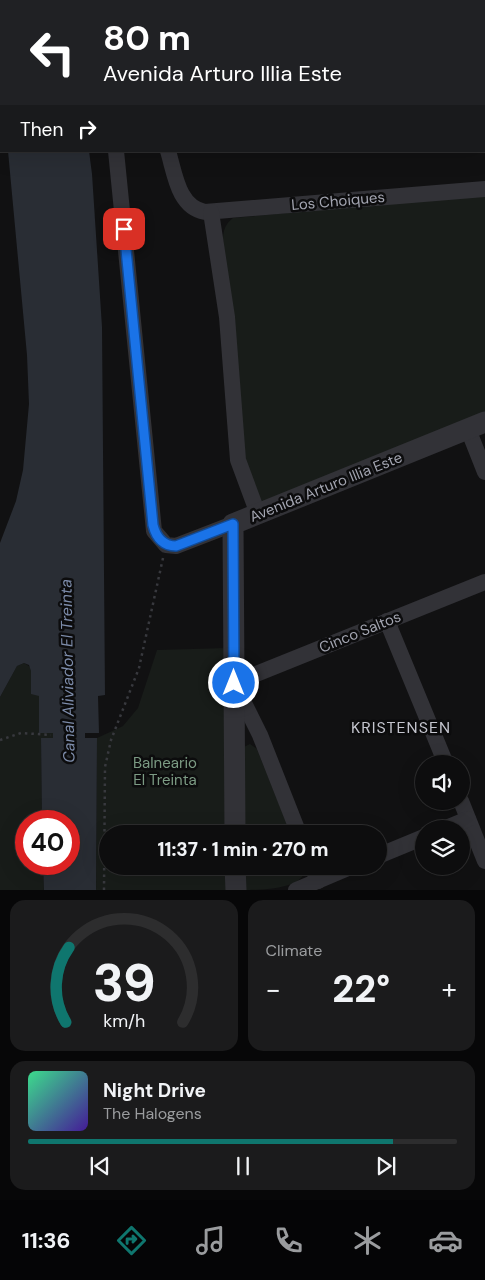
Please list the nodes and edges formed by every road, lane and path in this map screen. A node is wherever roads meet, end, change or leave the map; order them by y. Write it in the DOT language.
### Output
graph roads {
  1 [pos="116,152"];
  2 [pos="168,152"];
  3 [pos="485,189"];
  4 [pos="211,212"];
  5 [pos="476,426"];
  6 [pos="485,472"];
  7 [pos="258,514"];
  8 [pos="233,524"];
  9 [pos="166,545"];
  10 [pos="485,582"];
  11 [pos="387,621"];
  12 [pos="234,683"];
  13 [pos="51,736"];
  14 [pos="0,740"];
  15 [pos="442,755"];
  16 [pos="464,810"];
  17 [pos="468,819"];
  18 [pos="235,825"];
  19 [pos="295,825"];
  20 [pos="415,841"];
  21 [pos="387,852"];
  22 [pos="485,860"];
  23 [pos="236,875"];
  24 [pos="314,875"];
  25 [pos="104,890"];
  26 [pos="236,890"];
  27 [pos="296,890"];
  1 -- 9 [label="street"];
  2 -- 4 [label="street, Los Choiques"];
  3 -- 4 [label="street, Los Choiques"];
  4 -- 7 [label="street"];
  5 -- 6 [label="street"];
  5 -- 7 [label="street, Avenida Arturo Illia Este"];
  7 -- 8 [label="street, Avenida Arturo Illia Este"];
  8 -- 9 [label="street, Avenida Arturo Illia Este"];
  8 -- 12 [label="street"];
  9 -- 25 [label="path"];
  10 -- 11 [label="street, Cinco Saltos"];
  11 -- 12 [label="street, Cinco Saltos"];
  11 -- 15 [label="street"];
  12 -- 18 [label="street"];
  12 -- 19 [label="street"];
  13 -- 14 [label="path"];
  16 -- 17 [label="street"];
  17 -- 22 [label="street"];
  20 -- 21 [label="street"];
  23 -- 26 [label="street"];
  24 -- 27 [label="street"];
}
